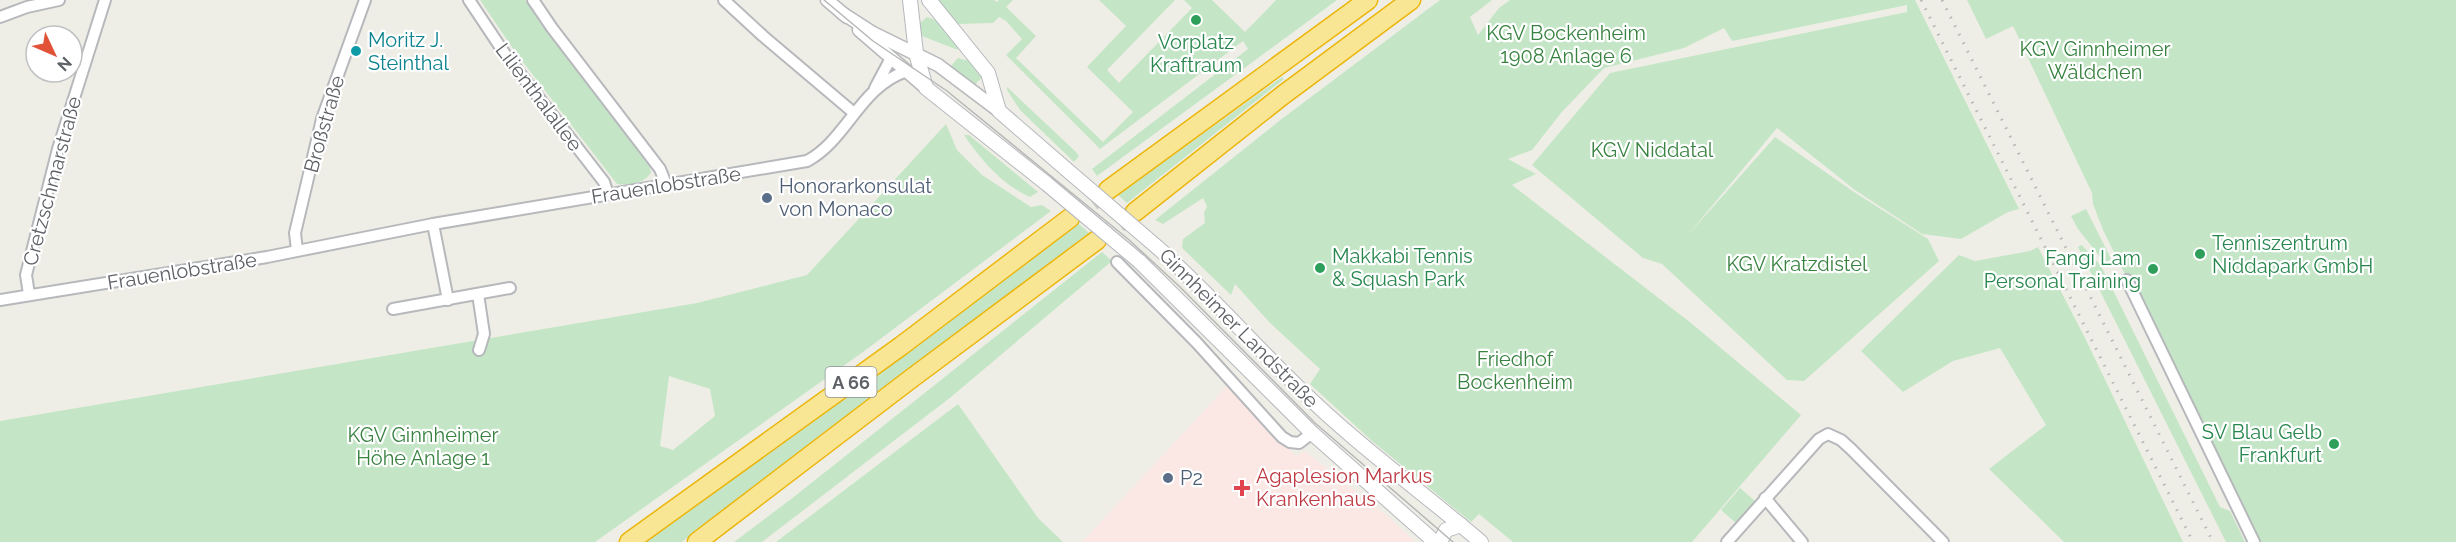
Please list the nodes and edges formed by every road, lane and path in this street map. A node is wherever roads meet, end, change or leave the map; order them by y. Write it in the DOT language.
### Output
graph roads {
  1 [pos="59,0"];
  2 [pos="105,0"];
  3 [pos="365,0"];
  4 [pos="469,0"];
  5 [pos="533,0"];
  6 [pos="724,0"];
  7 [pos="827,0"];
  8 [pos="910,0"];
  9 [pos="929,0"];
  10 [pos="1368,0"];
  11 [pos="1411,0"];
  12 [pos="842,13"];
  13 [pos="0,17"];
  14 [pos="945,21"];
  15 [pos="912,24"];
  16 [pos="900,46"];
  17 [pos="916,53"];
  18 [pos="891,58"];
  19 [pos="907,71"];
  20 [pos="926,88"];
  21 [pos="871,94"];
  22 [pos="999,111"];
  23 [pos="854,112"];
  24 [pos="666,184"];
  25 [pos="1108,190"];
  26 [pos="608,194"];
  27 [pos="1135,212"];
  28 [pos="1070,218"];
  29 [pos="433,224"];
  30 [pos="1097,240"];
  31 [pos="297,250"];
  32 [pos="1117,262"];
  33 [pos="2127,280"];
  34 [pos="510,288"];
  35 [pos="29,294"];
  36 [pos="478,294"];
  37 [pos="0,300"];
  38 [pos="447,300"];
  39 [pos="393,309"];
  40 [pos="479,350"];
  41 [pos="1312,433"];
  42 [pos="1765,498"];
  43 [pos="1461,525"];
  44 [pos="629,542"];
  45 [pos="697,542"];
  46 [pos="1438,542"];
  47 [pos="1481,542"];
  48 [pos="1727,542"];
  49 [pos="1802,542"];
  50 [pos="1943,542"];
  51 [pos="2254,542"];
  1 -- 13 [label="street"];
  2 -- 35 [label="street, Cretzschmarstraße"];
  3 -- 31 [label="street, Broßstraße"];
  4 -- 26 [label="street, Lilienthalallee"];
  5 -- 24 [label="street"];
  6 -- 23 [label="street"];
  7 -- 12 [label="street"];
  8 -- 15 [label="main road"];
  9 -- 14 [label="main road"];
  10 -- 25 [label="highway"];
  11 -- 27 [label="highway"];
  12 -- 16 [label="street, Ginnheimer Landstraße"];
  12 -- 18 [label="street"];
  14 -- 15 [label="main road"];
  14 -- 22 [label="main road"];
  15 -- 16 [label="street"];
  15 -- 17 [label="main road"];
  16 -- 17 [label="street, Ginnheimer Landstraße"];
  16 -- 18 [label="street"];
  17 -- 20 [label="main road"];
  17 -- 22 [label="street, Ginnheimer Landstraße"];
  18 -- 19 [label="street"];
  18 -- 21 [label="street, Frauenlobstraße"];
  19 -- 20 [label="street"];
  19 -- 21 [label="street, Frauenlobstraße"];
  20 -- 41 [label="main road, Ginnheimer Landstraße, bridge"];
  21 -- 23 [label="street, Frauenlobstraße"];
  22 -- 43 [label="main road, Ginnheimer Landstraße, bridge"];
  23 -- 24 [label="street, Frauenlobstraße"];
  24 -- 26 [label="street, Frauenlobstraße"];
  26 -- 29 [label="street, Frauenlobstraße"];
  28 -- 44 [label="highway, A 66"];
  29 -- 31 [label="street, Frauenlobstraße"];
  29 -- 38 [label="street"];
  30 -- 45 [label="highway, A 66"];
  31 -- 35 [label="street, Frauenlobstraße"];
  32 -- 41 [label="street, Ginnheimer Landstraße"];
  33 -- 51 [label="street"];
  34 -- 36 [label="street"];
  35 -- 37 [label="street, Frauenlobstraße"];
  36 -- 38 [label="street"];
  36 -- 40 [label="street"];
  38 -- 39 [label="street"];
  41 -- 46 [label="main road, Ginnheimer Landstraße"];
  42 -- 48 [label="street"];
  42 -- 49 [label="street"];
  42 -- 50 [label="street"];
  43 -- 46 [label="main road"];
  43 -- 47 [label="main road, Ginnheimer Landstraße"];
}
